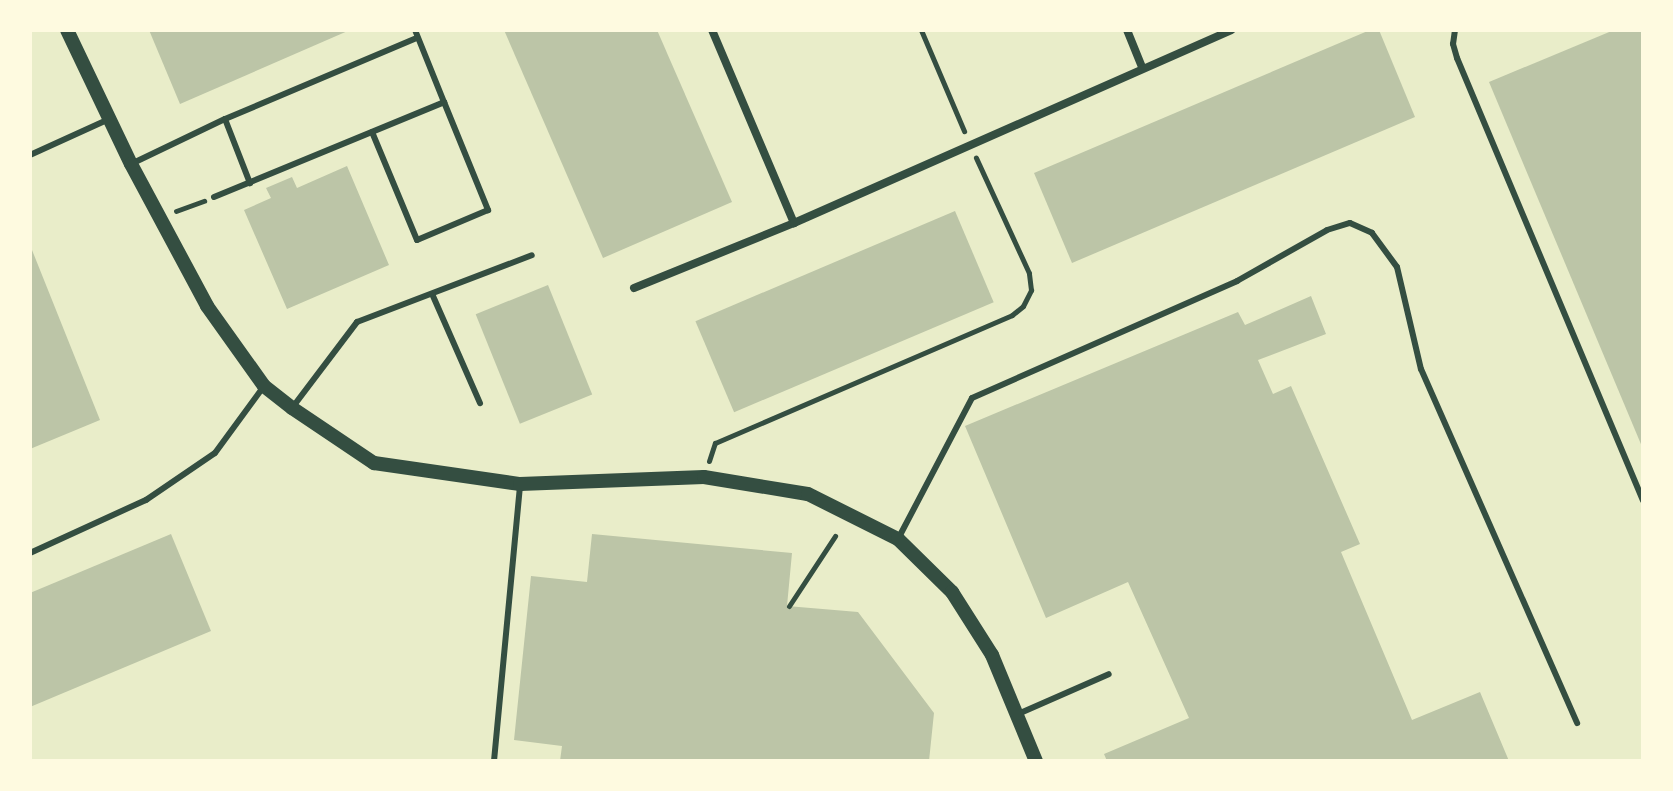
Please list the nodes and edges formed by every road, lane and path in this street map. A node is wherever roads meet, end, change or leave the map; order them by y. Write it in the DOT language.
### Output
graph roads {
  1 [pos="67,30"];
  2 [pos="712,30"];
  3 [pos="921,30"];
  4 [pos="1127,30"];
  5 [pos="1231,30"];
  6 [pos="1455,30"];
  7 [pos="416,34"];
  8 [pos="1142,67"];
  9 [pos="444,102"];
  10 [pos="109,119"];
  11 [pos="225,119"];
  12 [pos="372,132"];
  13 [pos="969,143"];
  14 [pos="30,155"];
  15 [pos="131,164"];
  16 [pos="250,183"];
  17 [pos="214,197"];
  18 [pos="160,218"];
  19 [pos="794,223"];
  20 [pos="532,255"];
  21 [pos="634,288"];
  22 [pos="433,296"];
  23 [pos="264,386"];
  24 [pos="480,403"];
  25 [pos="292,408"];
  26 [pos="704,477"];
  27 [pos="520,484"];
  28 [pos="1643,501"];
  29 [pos="835,536"];
  30 [pos="898,539"];
  31 [pos="30,553"];
  32 [pos="789,606"];
  33 [pos="1109,674"];
  34 [pos="1018,714"];
  35 [pos="1577,723"];
  36 [pos="494,761"];
  37 [pos="1036,761"];
  1 -- 10 [label="street"];
  2 -- 19 [label="street"];
  3 -- 13 [label="path"];
  4 -- 8 [label="street"];
  5 -- 8 [label="street"];
  6 -- 28 [label="lane"];
  7 -- 9 [label="lane"];
  7 -- 11 [label="lane"];
  8 -- 13 [label="street"];
  9 -- 12 [label="lane"];
  9 -- 12 [label="lane"];
  10 -- 14 [label="lane"];
  10 -- 15 [label="street"];
  11 -- 15 [label="lane"];
  11 -- 16 [label="lane"];
  12 -- 16 [label="lane"];
  13 -- 19 [label="street"];
  13 -- 26 [label="path"];
  15 -- 18 [label="street"];
  16 -- 17 [label="lane"];
  17 -- 18 [label="path"];
  18 -- 23 [label="street"];
  19 -- 21 [label="street"];
  20 -- 22 [label="lane"];
  22 -- 24 [label="lane"];
  22 -- 25 [label="lane"];
  23 -- 25 [label="street"];
  23 -- 31 [label="lane"];
  25 -- 27 [label="street"];
  26 -- 27 [label="street"];
  26 -- 30 [label="street"];
  27 -- 36 [label="lane"];
  29 -- 32 [label="path"];
  30 -- 34 [label="street"];
  30 -- 35 [label="lane"];
  33 -- 34 [label="lane"];
  34 -- 37 [label="street"];
}
